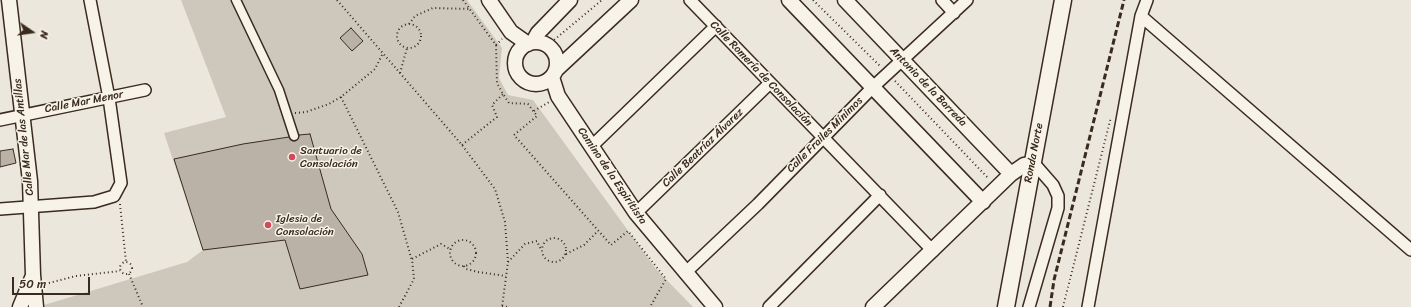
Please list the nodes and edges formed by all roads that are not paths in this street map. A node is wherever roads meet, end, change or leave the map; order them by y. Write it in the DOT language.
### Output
graph roads {
  1 [pos="9,0"];
  2 [pos="90,0"];
  3 [pos="236,0"];
  4 [pos="489,0"];
  5 [pos="570,0"];
  6 [pos="631,0"];
  7 [pos="690,0"];
  8 [pos="789,0"];
  9 [pos="845,0"];
  10 [pos="942,0"];
  11 [pos="967,0"];
  12 [pos="1063,0"];
  13 [pos="1147,0"];
  14 [pos="954,13"];
  15 [pos="1141,16"];
  16 [pos="716,26"];
  17 [pos="511,32"];
  18 [pos="530,43"];
  19 [pos="516,56"];
  20 [pos="902,59"];
  21 [pos="551,76"];
  22 [pos="770,82"];
  23 [pos="873,87"];
  24 [pos="145,90"];
  25 [pos="109,98"];
  26 [pos="23,114"];
  27 [pos="0,120"];
  28 [pos="294,136"];
  29 [pos="822,137"];
  30 [pos="592,146"];
  31 [pos="1032,163"];
  32 [pos="1011,174"];
  33 [pos="880,195"];
  34 [pos="983,202"];
  35 [pos="31,207"];
  36 [pos="0,209"];
  37 [pos="636,213"];
  38 [pos="933,250"];
  39 [pos="1411,250"];
  40 [pos="685,273"];
  41 [pos="33,282"];
  42 [pos="20,307"];
  43 [pos="36,307"];
  44 [pos="715,307"];
  45 [pos="769,307"];
  46 [pos="873,307"];
  47 [pos="1006,307"];
  48 [pos="1029,307"];
  49 [pos="1088,307"];
  1 -- 26 [label="street, Calle Mar de las Antillas"];
  2 -- 25 [label="street"];
  3 -- 28 [label="street"];
  4 -- 17 [label="street"];
  5 -- 18 [label="street"];
  6 -- 21 [label="street"];
  7 -- 16 [label="street, Calle Romería de Consolación"];
  8 -- 23 [label="street"];
  9 -- 20 [label="street, Antonio de la Barreda"];
  10 -- 14 [label="street"];
  11 -- 14 [label="street, Calle Frailes Mínimos"];
  12 -- 31 [label="main road, Ronda Norte"];
  13 -- 15 [label="street"];
  14 -- 20 [label="street, Calle Frailes Mínimos"];
  15 -- 39 [label="street"];
  15 -- 49 [label="street"];
  16 -- 22 [label="street, Calle Romería de Consolación"];
  16 -- 30 [label="street"];
  17 -- 18 [label="street"];
  17 -- 19 [label="street"];
  18 -- 19 [label="street"];
  18 -- 21 [label="street"];
  19 -- 21 [label="street"];
  20 -- 23 [label="street, Calle Frailes Mínimos"];
  20 -- 32 [label="street, Antonio de la Barreda"];
  21 -- 30 [label="street, Camino de la Espiritista"];
  22 -- 29 [label="street, Calle Romería de Consolación"];
  22 -- 37 [label="street, Calle Beatríaz Álvarez"];
  23 -- 29 [label="street, Calle Frailes Mínimos"];
  23 -- 34 [label="street"];
  24 -- 25 [label="street, Calle Mar Menor"];
  25 -- 26 [label="street, Calle Mar Menor"];
  25 -- 35 [label="street"];
  26 -- 27 [label="street, Calle Mar Menor"];
  26 -- 35 [label="street, Calle Mar de las Antillas"];
  29 -- 33 [label="street, Calle Romería de Consolación"];
  29 -- 40 [label="street, Calle Frailes Mínimos"];
  30 -- 37 [label="street, Camino de la Espiritista"];
  31 -- 32 [label="street"];
  31 -- 47 [label="main road, Ronda Norte"];
  31 -- 48 [label="street"];
  32 -- 34 [label="street"];
  33 -- 38 [label="street, Calle Romería de Consolación"];
  33 -- 45 [label="street"];
  34 -- 38 [label="street"];
  35 -- 36 [label="street"];
  35 -- 41 [label="street, Calle Mar de las Antillas"];
  37 -- 40 [label="street, Camino de la Espiritista"];
  38 -- 46 [label="street"];
  40 -- 44 [label="street, Camino de la Espiritista"];
  41 -- 42 [label="street, Calle Mar de las Antillas"];
  41 -- 43 [label="street, Calle Mar de las Antillas"];
}
